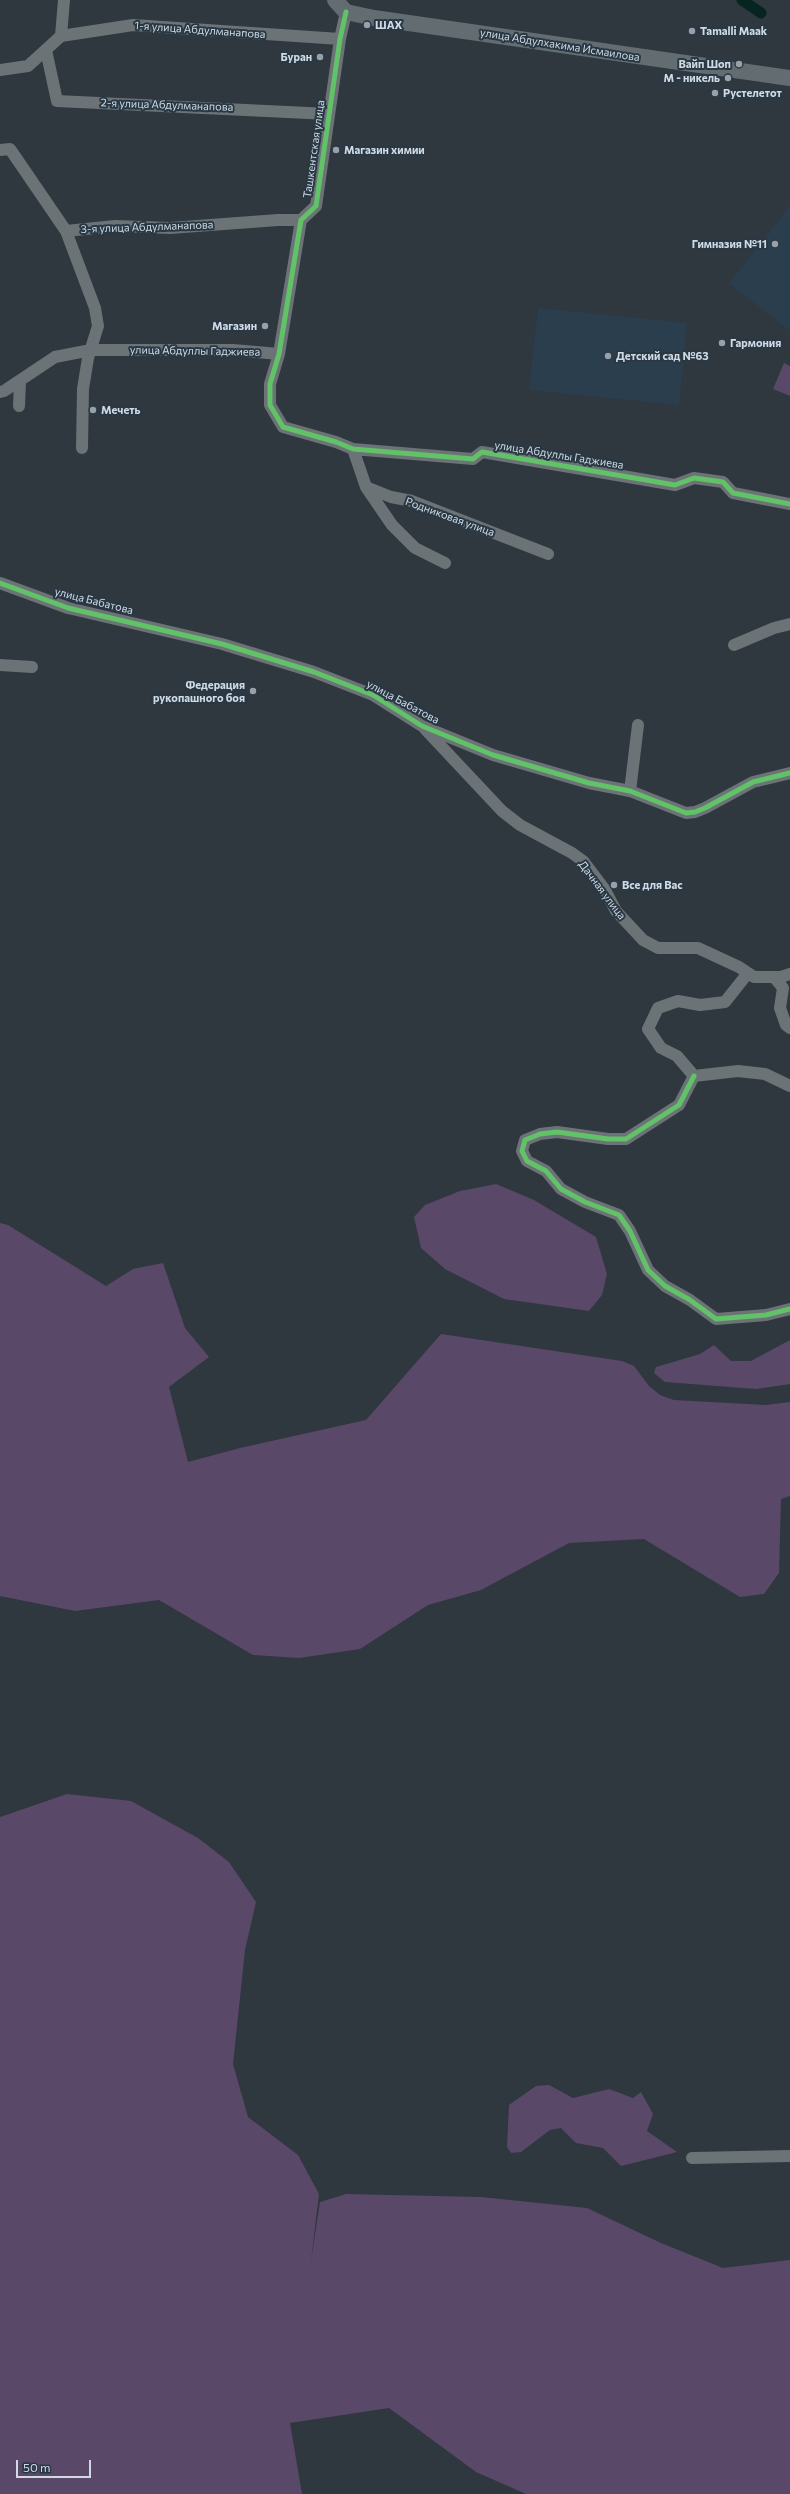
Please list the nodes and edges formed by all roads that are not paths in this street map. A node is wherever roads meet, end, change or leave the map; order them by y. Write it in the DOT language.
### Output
graph roads {
  1 [pos="64,0"];
  2 [pos="335,0"];
  3 [pos="346,12"];
  4 [pos="61,36"];
  5 [pos="340,39"];
  6 [pos="46,50"];
  7 [pos="0,70"];
  8 [pos="790,78"];
  9 [pos="329,114"];
  10 [pos="0,150"];
  11 [pos="301,220"];
  12 [pos="66,232"];
  13 [pos="90,350"];
  14 [pos="279,354"];
  15 [pos="20,381"];
  16 [pos="0,392"];
  17 [pos="19,406"];
  18 [pos="82,448"];
  19 [pos="353,449"];
  20 [pos="366,487"];
  21 [pos="790,504"];
  22 [pos="548,554"];
  23 [pos="445,563"];
  24 [pos="0,583"];
  25 [pos="790,624"];
  26 [pos="734,645"];
  27 [pos="0,665"];
  28 [pos="32,667"];
  29 [pos="638,725"];
  30 [pos="422,726"];
  31 [pos="790,773"];
  32 [pos="630,791"];
  33 [pos="748,973"];
  34 [pos="790,974"];
  35 [pos="774,977"];
  36 [pos="790,1028"];
  37 [pos="694,1076"];
  38 [pos="790,1086"];
  39 [pos="790,1309"];
  40 [pos="790,2156"];
  41 [pos="692,2158"];
  1 -- 4 [label="street"];
  2 -- 3 [label="main road"];
  3 -- 5 [label="street, Ташкентская улица"];
  3 -- 8 [label="main road, улица Абдулхакима Исмаилова"];
  4 -- 5 [label="street, 1-я улица Абдулманапова"];
  4 -- 6 [label="street"];
  5 -- 9 [label="street, Ташкентская улица"];
  6 -- 7 [label="street"];
  6 -- 9 [label="street, 2-я улица Абдулманапова"];
  9 -- 11 [label="street, Ташкентская улица"];
  10 -- 12 [label="street"];
  11 -- 12 [label="street, 3-я улица Абдулманапова"];
  11 -- 14 [label="street"];
  12 -- 13 [label="street"];
  13 -- 14 [label="street, улица Абдуллы Гаджиева"];
  13 -- 15 [label="street, улица Абдуллы Гаджиева"];
  13 -- 18 [label="street"];
  14 -- 19 [label="street, улица Абдуллы Гаджиева"];
  15 -- 16 [label="street, улица Абдуллы Гаджиева"];
  15 -- 17 [label="street"];
  19 -- 20 [label="street"];
  19 -- 21 [label="street, улица Абдуллы Гаджиева"];
  20 -- 22 [label="street, Родниковая улица"];
  20 -- 23 [label="street"];
  24 -- 30 [label="street, улица Бабатова"];
  25 -- 26 [label="street"];
  27 -- 28 [label="street"];
  29 -- 32 [label="street"];
  30 -- 32 [label="street, улица Бабатова"];
  30 -- 33 [label="street, Дачная улица"];
  31 -- 32 [label="street, улица Бабатова"];
  33 -- 35 [label="street, Дачная улица"];
  33 -- 37 [label="street"];
  34 -- 35 [label="street, Дачная улица"];
  35 -- 36 [label="street"];
  37 -- 38 [label="street"];
  37 -- 39 [label="street"];
  40 -- 41 [label="street"];
}
